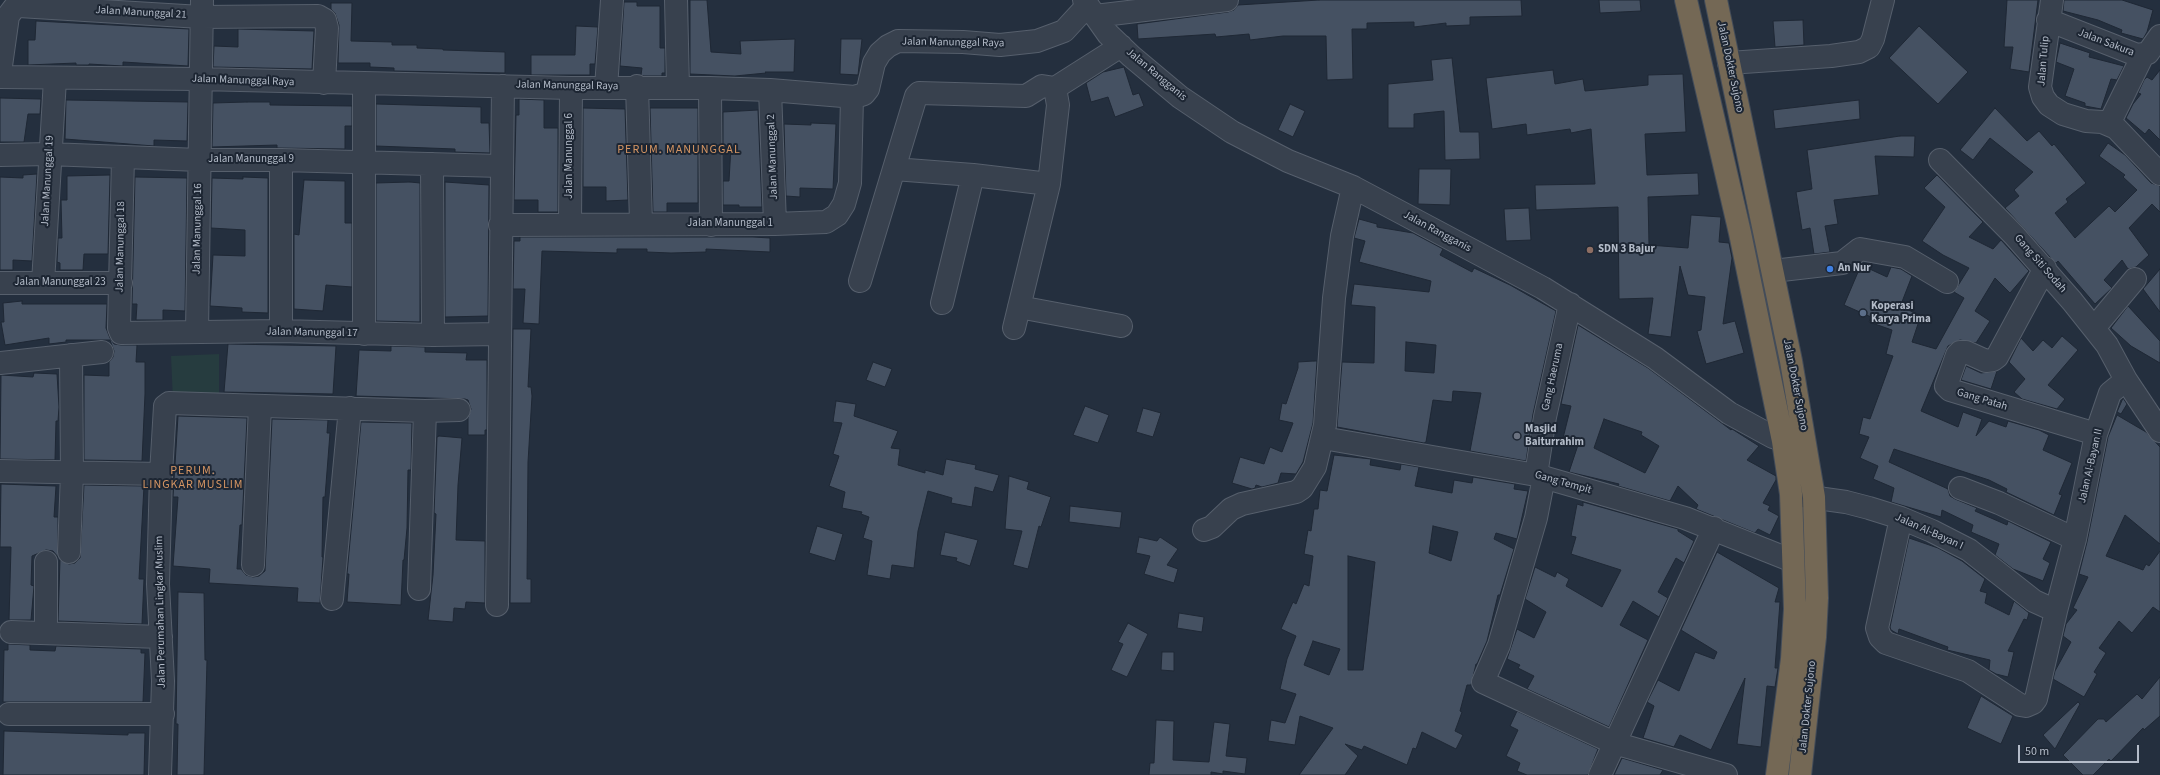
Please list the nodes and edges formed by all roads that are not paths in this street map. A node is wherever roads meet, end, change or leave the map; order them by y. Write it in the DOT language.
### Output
graph roads {
  1 [pos="612,0"];
  2 [pos="676,0"];
  3 [pos="1227,0"];
  4 [pos="1686,0"];
  5 [pos="1716,0"];
  6 [pos="1883,0"];
  7 [pos="1088,7"];
  8 [pos="202,8"];
  9 [pos="2050,10"];
  10 [pos="6,15"];
  11 [pos="2159,38"];
  12 [pos="1121,46"];
  13 [pos="2143,55"];
  14 [pos="1729,63"];
  15 [pos="0,73"];
  16 [pos="0,77"];
  17 [pos="55,79"];
  18 [pos="199,79"];
  19 [pos="324,83"];
  20 [pos="364,83"];
  21 [pos="503,86"];
  22 [pos="637,86"];
  23 [pos="678,87"];
  24 [pos="571,88"];
  25 [pos="606,88"];
  26 [pos="710,88"];
  27 [pos="1055,88"];
  28 [pos="770,90"];
  29 [pos="852,97"];
  30 [pos="2109,124"];
  31 [pos="49,154"];
  32 [pos="0,155"];
  33 [pos="123,157"];
  34 [pos="199,160"];
  35 [pos="280,160"];
  36 [pos="1940,160"];
  37 [pos="363,162"];
  38 [pos="432,164"];
  39 [pos="501,166"];
  40 [pos="894,169"];
  41 [pos="2160,174"];
  42 [pos="973,175"];
  43 [pos="1048,184"];
  44 [pos="1353,187"];
  45 [pos="641,223"];
  46 [pos="570,224"];
  47 [pos="775,224"];
  48 [pos="500,225"];
  49 [pos="711,225"];
  50 [pos="2044,268"];
  51 [pos="1772,271"];
  52 [pos="2135,280"];
  53 [pos="860,281"];
  54 [pos="1947,282"];
  55 [pos="0,283"];
  56 [pos="43,283"];
  57 [pos="120,283"];
  58 [pos="942,303"];
  59 [pos="1570,304"];
  60 [pos="1019,307"];
  61 [pos="1120,326"];
  62 [pos="1014,328"];
  63 [pos="2094,328"];
  64 [pos="281,331"];
  65 [pos="197,332"];
  66 [pos="124,334"];
  67 [pos="364,334"];
  68 [pos="499,334"];
  69 [pos="434,335"];
  70 [pos="102,352"];
  71 [pos="71,354"];
  72 [pos="0,363"];
  73 [pos="2126,380"];
  74 [pos="260,406"];
  75 [pos="350,408"];
  76 [pos="459,410"];
  77 [pos="425,411"];
  78 [pos="2160,431"];
  79 [pos="2096,434"];
  80 [pos="1323,438"];
  81 [pos="1783,441"];
  82 [pos="1806,447"];
  83 [pos="0,471"];
  84 [pos="72,473"];
  85 [pos="161,474"];
  86 [pos="1540,476"];
  87 [pos="1960,488"];
  88 [pos="1791,494"];
  89 [pos="1814,497"];
  90 [pos="1901,518"];
  91 [pos="1714,528"];
  92 [pos="1204,530"];
  93 [pos="2075,539"];
  94 [pos="70,552"];
  95 [pos="1793,561"];
  96 [pos="46,562"];
  97 [pos="253,565"];
  98 [pos="419,589"];
  99 [pos="332,598"];
  100 [pos="2058,603"];
  101 [pos="497,605"];
  102 [pos="12,632"];
  103 [pos="46,632"];
  104 [pos="161,637"];
  105 [pos="9,714"];
  106 [pos="163,714"];
  107 [pos="1614,743"];
  108 [pos="160,775"];
  109 [pos="1600,775"];
  110 [pos="1726,775"];
  111 [pos="1777,775"];
  112 [pos="1800,775"];
  1 -- 25 [label="street"];
  2 -- 23 [label="street"];
  3 -- 7 [label="street"];
  4 -- 81 [label="highway"];
  5 -- 14 [label="highway, Jalan Dokter Sujono"];
  6 -- 14 [label="street"];
  7 -- 12 [label="street, Jalan Rangganis"];
  7 -- 29 [label="street, Jalan Manunggal Raya"];
  8 -- 10 [label="street, Jalan Manunggal 21"];
  8 -- 18 [label="street, Jalan Manunggal 16"];
  8 -- 19 [label="street, Jalan Manunggal 21"];
  9 -- 13 [label="street, Jalan Sakura"];
  9 -- 30 [label="street, Jalan Tulip"];
  10 -- 15 [label="street"];
  11 -- 13 [label="street, Jalan Sakura"];
  12 -- 27 [label="street"];
  12 -- 44 [label="street, Jalan Rangganis"];
  13 -- 30 [label="street"];
  14 -- 51 [label="highway, Jalan Dokter Sujono"];
  16 -- 17 [label="street, Jalan Manunggal Raya"];
  17 -- 18 [label="street, Jalan Manunggal Raya"];
  17 -- 31 [label="street, Jalan Manunggal 19"];
  18 -- 19 [label="street, Jalan Manunggal Raya"];
  18 -- 34 [label="street, Jalan Manunggal 16"];
  19 -- 20 [label="street, Jalan Manunggal Raya"];
  20 -- 21 [label="street, Jalan Manunggal Raya"];
  20 -- 37 [label="street"];
  21 -- 24 [label="street, Jalan Manunggal Raya"];
  21 -- 39 [label="street"];
  22 -- 23 [label="street, Jalan Manunggal Raya"];
  22 -- 25 [label="street, Jalan Manunggal Raya"];
  22 -- 45 [label="street"];
  23 -- 26 [label="street, Jalan Manunggal Raya"];
  24 -- 25 [label="street, Jalan Manunggal Raya"];
  24 -- 46 [label="street, Jalan Manunggal 6"];
  26 -- 28 [label="street, Jalan Manunggal Raya"];
  26 -- 49 [label="street"];
  27 -- 40 [label="street"];
  27 -- 43 [label="street"];
  28 -- 29 [label="street, Jalan Manunggal Raya"];
  28 -- 47 [label="street, Jalan Manunggal 2"];
  29 -- 47 [label="street, Jalan Manunggal 1"];
  30 -- 41 [label="street, Jalan Tulip"];
  31 -- 32 [label="street, Jalan Manunggal 9"];
  31 -- 33 [label="street, Jalan Manunggal 9"];
  31 -- 56 [label="street, Jalan Manunggal 19"];
  33 -- 34 [label="street, Jalan Manunggal 9"];
  33 -- 57 [label="street, Jalan Manunggal 18"];
  34 -- 35 [label="street, Jalan Manunggal 9"];
  34 -- 65 [label="street, Jalan Manunggal 16"];
  35 -- 37 [label="street, Jalan Manunggal 9"];
  35 -- 64 [label="street"];
  36 -- 50 [label="street, Gang Siti Sodah"];
  37 -- 38 [label="street, Jalan Manunggal 9"];
  37 -- 67 [label="street"];
  38 -- 39 [label="street, Jalan Manunggal 9"];
  38 -- 69 [label="street"];
  39 -- 48 [label="street"];
  40 -- 42 [label="street"];
  40 -- 53 [label="street"];
  42 -- 43 [label="street"];
  42 -- 58 [label="street"];
  43 -- 60 [label="street"];
  44 -- 59 [label="street, Jalan Rangganis"];
  44 -- 80 [label="street"];
  45 -- 46 [label="street, Jalan Manunggal 1"];
  45 -- 49 [label="street, Jalan Manunggal 1"];
  46 -- 48 [label="street, Jalan Manunggal 1"];
  47 -- 49 [label="street, Jalan Manunggal 1"];
  48 -- 68 [label="street"];
  50 -- 63 [label="street, Gang Siti Sodah"];
  50 -- 79 [label="street, Gang Patah"];
  51 -- 54 [label="street"];
  51 -- 82 [label="highway, Jalan Dokter Sujono"];
  52 -- 63 [label="street"];
  55 -- 56 [label="street, Jalan Manunggal 23"];
  56 -- 57 [label="street, Jalan Manunggal 23"];
  57 -- 66 [label="street, Jalan Manunggal 18"];
  59 -- 81 [label="street, Jalan Rangganis"];
  59 -- 86 [label="street, Gang Haeruma"];
  60 -- 61 [label="street"];
  60 -- 62 [label="street"];
  63 -- 73 [label="street, Gang Siti Sodah"];
  64 -- 65 [label="street, Jalan Manunggal 17"];
  64 -- 67 [label="street, Jalan Manunggal 17"];
  65 -- 66 [label="street, Jalan Manunggal 17"];
  67 -- 69 [label="street, Jalan Manunggal 17"];
  68 -- 69 [label="street, Jalan Manunggal 17"];
  68 -- 101 [label="street"];
  70 -- 71 [label="street"];
  71 -- 72 [label="street"];
  71 -- 84 [label="street"];
  73 -- 78 [label="street"];
  73 -- 79 [label="street, Jalan Al-Bayan II"];
  74 -- 75 [label="street"];
  74 -- 85 [label="street, Jalan Perumahan Lingkar Muslim"];
  74 -- 97 [label="street"];
  75 -- 77 [label="street"];
  75 -- 99 [label="street"];
  76 -- 77 [label="street"];
  77 -- 98 [label="street"];
  79 -- 93 [label="street, Jalan Al-Bayan II"];
  80 -- 86 [label="street, Gang Tempit"];
  80 -- 92 [label="street"];
  81 -- 82 [label="street, Jalan Rangganis"];
  81 -- 88 [label="highway"];
  82 -- 89 [label="highway, Jalan Dokter Sujono"];
  83 -- 84 [label="street"];
  84 -- 85 [label="street"];
  84 -- 94 [label="street"];
  85 -- 104 [label="street, Jalan Perumahan Lingkar Muslim"];
  86 -- 91 [label="street, Gang Tempit"];
  86 -- 107 [label="street, Gang Haeruma"];
  87 -- 93 [label="street"];
  88 -- 89 [label="street, Jalan Al-Bayan I"];
  88 -- 95 [label="highway"];
  89 -- 90 [label="street, Jalan Al-Bayan I"];
  89 -- 112 [label="highway, Jalan Dokter Sujono"];
  90 -- 100 [label="street, Jalan Al-Bayan I"];
  90 -- 100 [label="street, Jalan Al-Bayan II"];
  91 -- 95 [label="street, Gang Tempit"];
  91 -- 107 [label="street"];
  93 -- 100 [label="street, Jalan Al-Bayan II"];
  95 -- 111 [label="highway"];
  96 -- 103 [label="street"];
  102 -- 103 [label="street"];
  103 -- 104 [label="street"];
  104 -- 106 [label="street, Jalan Perumahan Lingkar Muslim"];
  105 -- 106 [label="street"];
  106 -- 108 [label="street, Jalan Perumahan Lingkar Muslim"];
  107 -- 109 [label="street"];
  107 -- 110 [label="street"];
}
